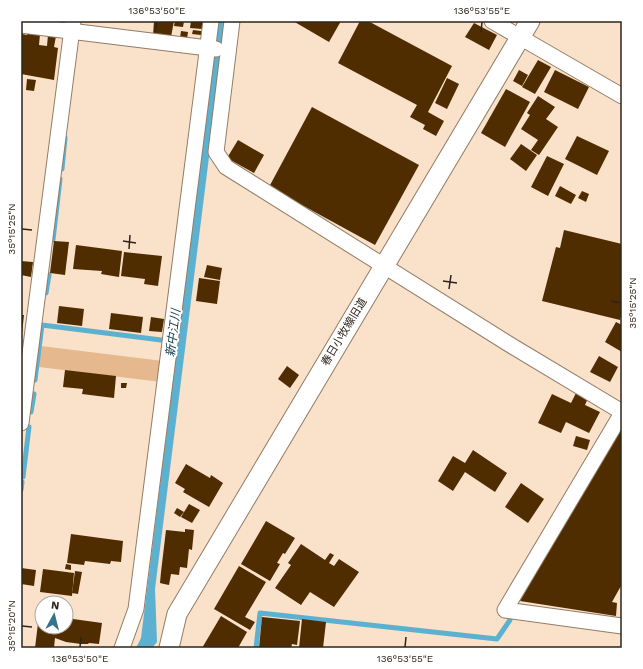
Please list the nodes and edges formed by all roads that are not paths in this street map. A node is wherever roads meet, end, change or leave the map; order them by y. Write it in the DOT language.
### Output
graph roads {
  1 [pos="211,21"];
  2 [pos="232,21"];
  3 [pos="492,21"];
  4 [pos="530,21"];
  5 [pos="21,25"];
  6 [pos="72,26"];
  7 [pos="520,37"];
  8 [pos="218,49"];
  9 [pos="622,96"];
  10 [pos="384,265"];
  11 [pos="622,412"];
  12 [pos="21,423"];
  13 [pos="622,626"];
  14 [pos="122,648"];
  15 [pos="169,648"];
  1 -- 8 [label="street"];
  2 -- 8 [label="street"];
  3 -- 7 [label="street"];
  4 -- 7 [label="street, 春日小牧線旧道"];
  5 -- 6 [label="street"];
  6 -- 8 [label="street"];
  6 -- 12 [label="street"];
  7 -- 9 [label="street"];
  7 -- 10 [label="street, 春日小牧線旧道"];
  8 -- 10 [label="street"];
  8 -- 14 [label="street"];
  10 -- 11 [label="street"];
  10 -- 15 [label="street, 春日小牧線旧道"];
  11 -- 13 [label="street"];
}
